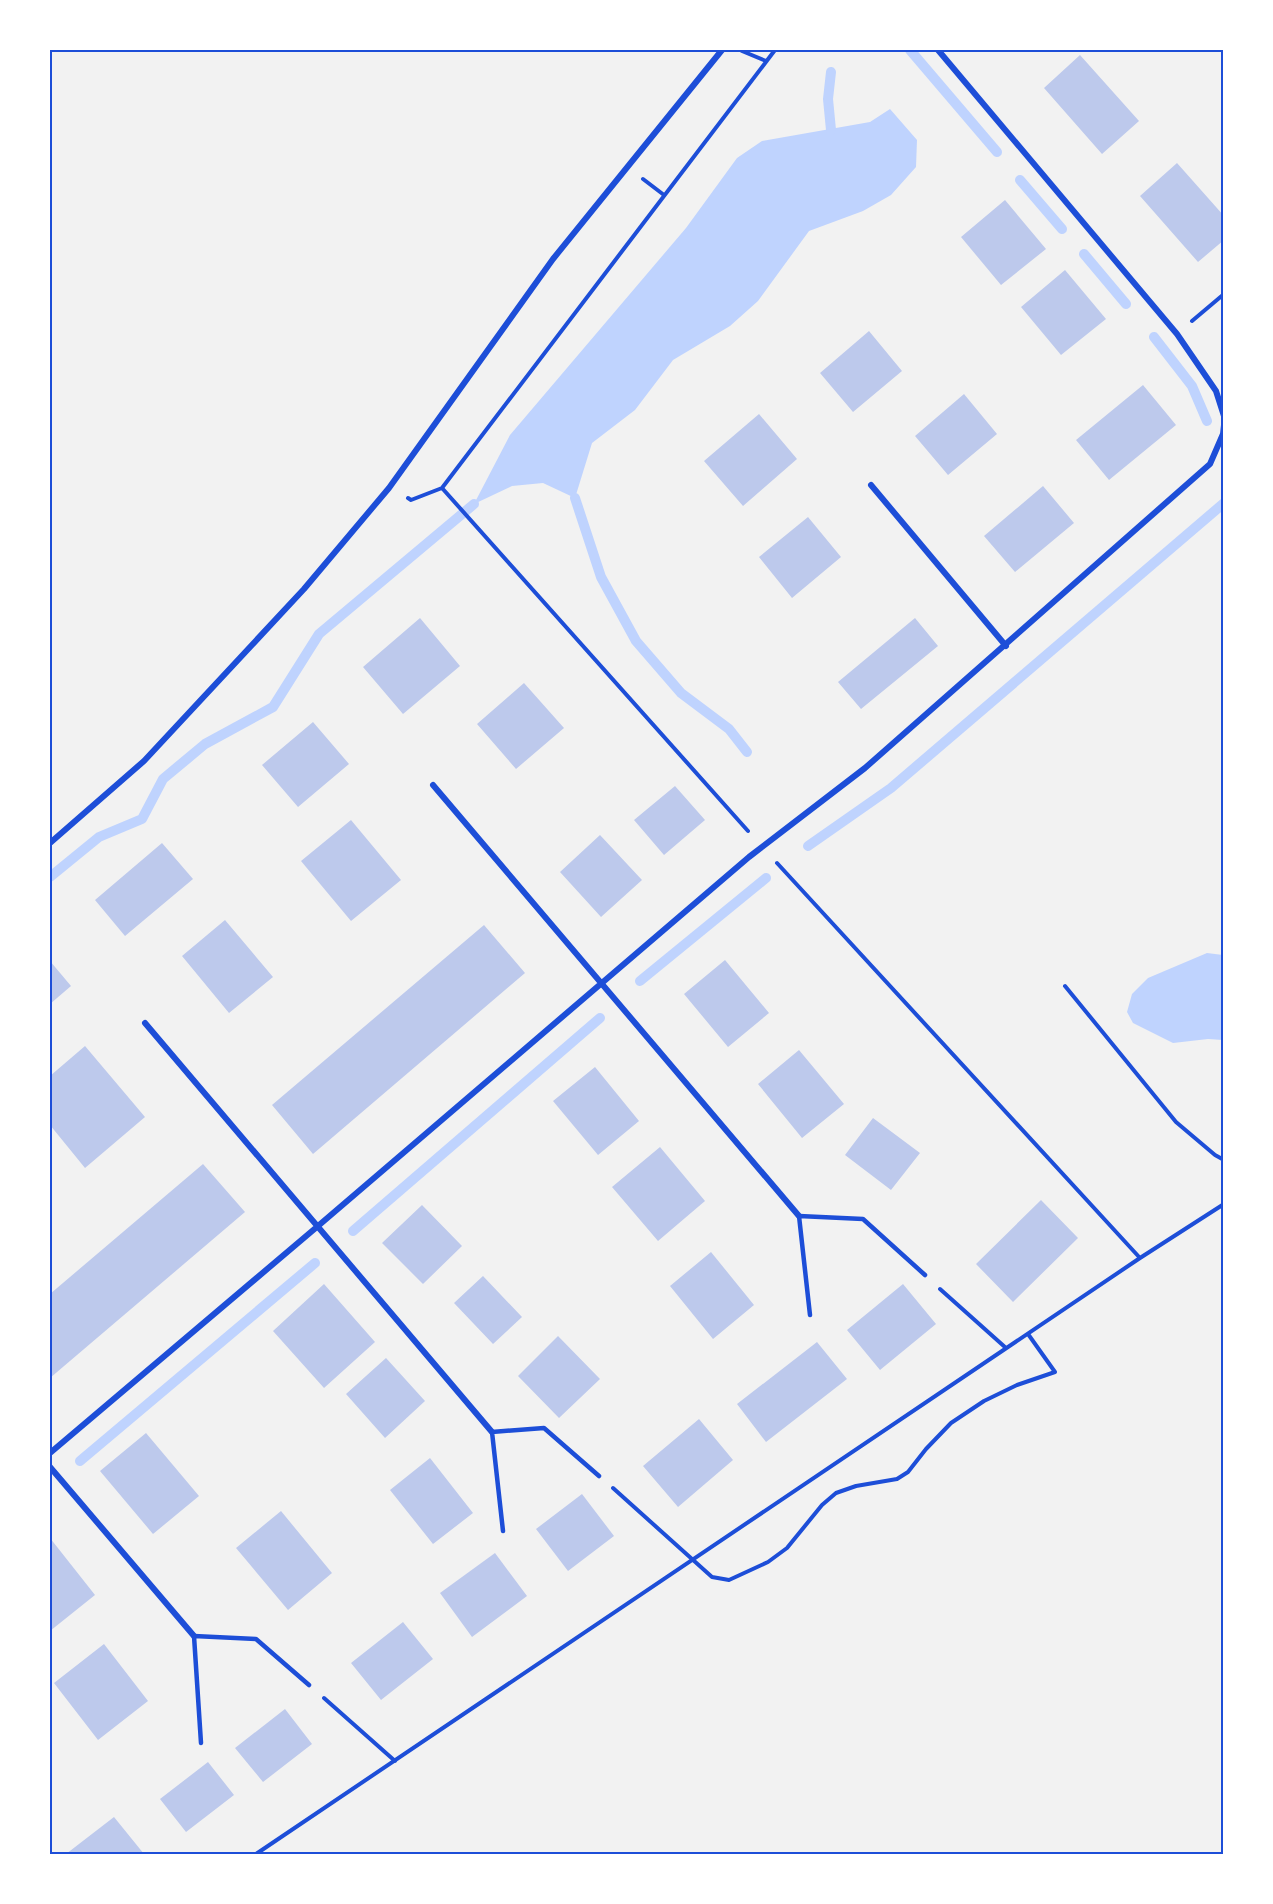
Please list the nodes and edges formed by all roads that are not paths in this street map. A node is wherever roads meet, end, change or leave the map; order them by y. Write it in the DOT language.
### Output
graph roads {
  1 [pos="722,50"];
  2 [pos="938,50"];
  3 [pos="1224,416"];
  4 [pos="1224,426"];
  5 [pos="1223,434"];
  6 [pos="871,485"];
  7 [pos="1006,646"];
  8 [pos="433,785"];
  9 [pos="50,843"];
  10 [pos="602,982"];
  11 [pos="145,1023"];
  12 [pos="799,1216"];
  13 [pos="318,1226"];
  14 [pos="925,1275"];
  15 [pos="810,1315"];
  16 [pos="492,1432"];
  17 [pos="50,1453"];
  18 [pos="50,1467"];
  19 [pos="599,1476"];
  20 [pos="503,1531"];
  21 [pos="194,1636"];
  22 [pos="309,1685"];
  23 [pos="201,1743"];
  1 -- 9 [label="street"];
  2 -- 3 [label="street"];
  4 -- 5 [label="street"];
  5 -- 7 [label="street"];
  6 -- 7 [label="street"];
  7 -- 10 [label="street"];
  8 -- 10 [label="street"];
  10 -- 12 [label="street"];
  10 -- 13 [label="street"];
  11 -- 13 [label="street"];
  12 -- 14 [label="lane"];
  12 -- 15 [label="lane"];
  13 -- 16 [label="street"];
  13 -- 17 [label="street"];
  16 -- 19 [label="lane"];
  16 -- 20 [label="lane"];
  18 -- 21 [label="street"];
  21 -- 22 [label="lane"];
  21 -- 23 [label="lane"];
}
